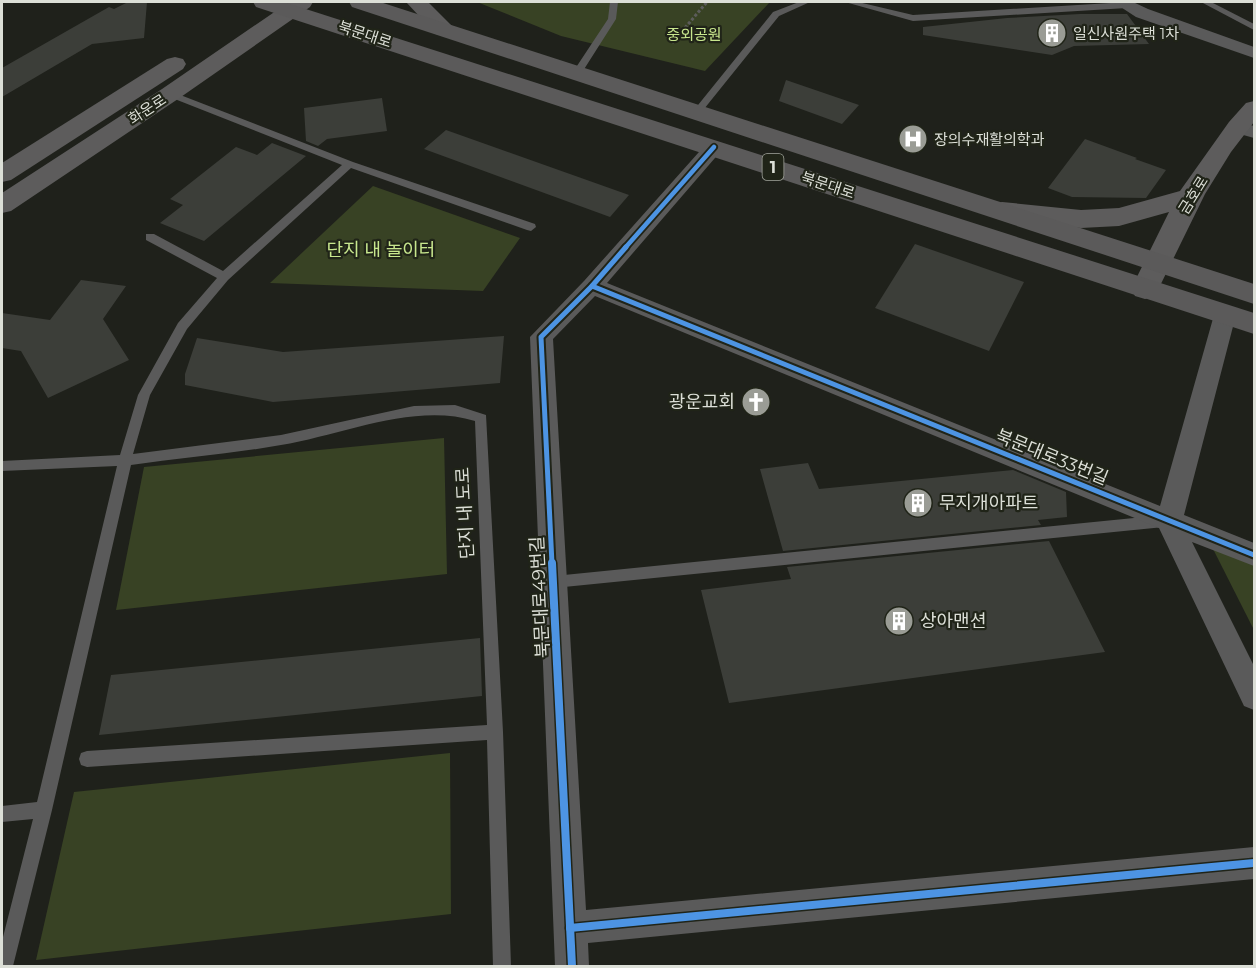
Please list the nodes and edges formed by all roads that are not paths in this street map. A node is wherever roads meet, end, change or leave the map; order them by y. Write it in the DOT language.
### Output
graph roads {
  1 [pos="266,2"];
  2 [pos="360,2"];
  3 [pos="416,2"];
  4 [pos="614,2"];
  5 [pos="806,2"];
  6 [pos="849,2"];
  7 [pos="1205,2"];
  8 [pos="1124,3"];
  9 [pos="297,6"];
  10 [pos="1254,27"];
  11 [pos="444,30"];
  12 [pos="1254,53"];
  13 [pos="578,72"];
  14 [pos="170,94"];
  15 [pos="1254,108"];
  16 [pos="697,112"];
  17 [pos="1245,129"];
  18 [pos="714,147"];
  19 [pos="349,164"];
  20 [pos="2,174"];
  21 [pos="1191,197"];
  22 [pos="2,205"];
  23 [pos="1002,211"];
  24 [pos="531,227"];
  25 [pos="150,237"];
  26 [pos="1156,261"];
  27 [pos="224,277"];
  28 [pos="592,286"];
  29 [pos="1145,289"];
  30 [pos="1254,294"];
  31 [pos="1226,315"];
  32 [pos="1254,324"];
  33 [pos="125,460"];
  34 [pos="2,466"];
  35 [pos="1169,520"];
  36 [pos="865,551"];
  37 [pos="1254,555"];
  38 [pos="554,582"];
  39 [pos="1254,696"];
  40 [pos="495,732"];
  41 [pos="87,759"];
  42 [pos="44,810"];
  43 [pos="2,814"];
  44 [pos="1254,864"];
  45 [pos="570,928"];
  46 [pos="4,966"];
  47 [pos="502,966"];
  48 [pos="572,966"];
  1 -- 9 [label="main road, 북문대로 / 1"];
  1 -- 20 [label="street, 화운로"];
  2 -- 11 [label="main road, 북문대로 / 1"];
  3 -- 11 [label="street"];
  4 -- 13 [label="lane"];
  5 -- 16 [label="lane"];
  6 -- 8 [label="lane"];
  7 -- 10 [label="lane"];
  8 -- 12 [label="street"];
  9 -- 14 [label="street, 화운로"];
  9 -- 18 [label="main road, 북문대로 / 1"];
  11 -- 13 [label="main road, 북문대로 / 1"];
  13 -- 16 [label="main road, 북문대로 / 1"];
  14 -- 19 [label="lane"];
  14 -- 22 [label="street, 화운로"];
  15 -- 17 [label="street, 금호로"];
  16 -- 23 [label="main road, 북문대로 / 1"];
  17 -- 21 [label="street, 금호로"];
  18 -- 28 [label="street, 북문대로49번길"];
  18 -- 29 [label="main road, 북문대로 / 1"];
  19 -- 24 [label="lane"];
  19 -- 27 [label="lane"];
  21 -- 23 [label="street"];
  21 -- 26 [label="street, 금호로"];
  23 -- 26 [label="main road, 북문대로 / 1"];
  25 -- 27 [label="lane"];
  26 -- 29 [label="street, 금호로"];
  26 -- 30 [label="main road, 북문대로 / 1"];
  27 -- 33 [label="lane"];
  28 -- 35 [label="street, 북문대로33번길"];
  28 -- 38 [label="street, 북문대로49번길"];
  29 -- 31 [label="main road, 북문대로 / 1"];
  31 -- 32 [label="main road, 북문대로 / 1"];
  31 -- 35 [label="street"];
  33 -- 34 [label="lane"];
  33 -- 40 [label="lane, 단지 내 도로"];
  33 -- 42 [label="lane"];
  35 -- 36 [label="lane, 북문대로33번길"];
  35 -- 37 [label="street, 북문대로33번길"];
  35 -- 39 [label="street"];
  36 -- 38 [label="lane, 북문대로49번길"];
  38 -- 45 [label="street, 북문대로49번길"];
  40 -- 41 [label="lane"];
  40 -- 47 [label="lane, 단지 내 도로"];
  42 -- 43 [label="lane"];
  42 -- 46 [label="lane"];
  44 -- 45 [label="street"];
  45 -- 48 [label="street, 북문대로49번길"];
}
